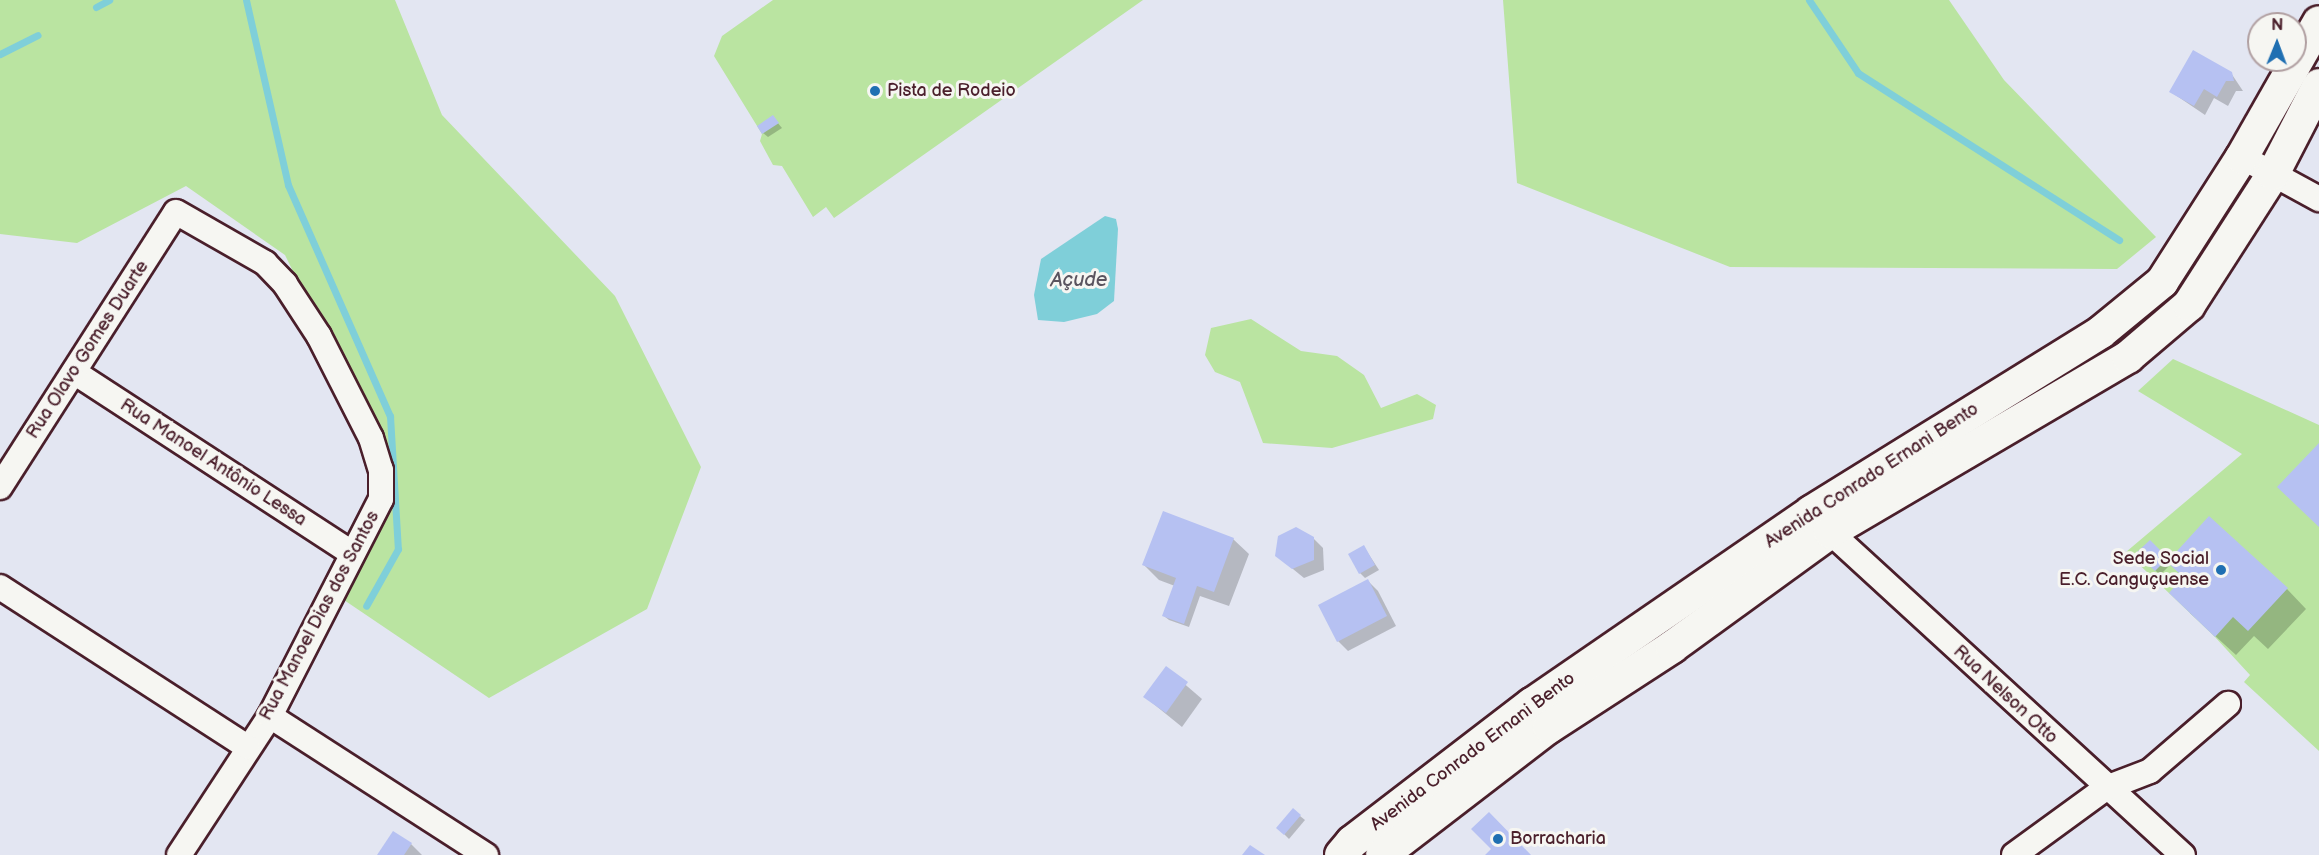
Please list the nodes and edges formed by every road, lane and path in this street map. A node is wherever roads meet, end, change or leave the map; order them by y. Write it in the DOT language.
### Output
graph roads {
  1 [pos="2319,21"];
  2 [pos="2319,85"];
  3 [pos="2242,157"];
  4 [pos="2273,174"];
  5 [pos="2319,199"];
  6 [pos="74,372"];
  7 [pos="0,487"];
  8 [pos="381,499"];
  9 [pos="1820,522"];
  10 [pos="352,553"];
  11 [pos="0,587"];
  12 [pos="2228,704"];
  13 [pos="270,716"];
  14 [pos="247,747"];
  15 [pos="2106,788"];
  16 [pos="1380,849"];
  17 [pos="179,855"];
  18 [pos="486,855"];
  19 [pos="1341,855"];
  20 [pos="2014,855"];
  21 [pos="2183,855"];
  1 -- 3 [label="street, Avenida Conrado Ernani Bento"];
  2 -- 4 [label="street, Avenida Conrado Ernani Bento"];
  3 -- 4 [label="street"];
  3 -- 9 [label="street, Avenida Conrado Ernani Bento"];
  4 -- 5 [label="street"];
  4 -- 9 [label="street, Avenida Conrado Ernani Bento"];
  6 -- 7 [label="street, Rua Olavo Gomes Duarte"];
  6 -- 8 [label="street, Rua Olavo Gomes Duarte"];
  6 -- 10 [label="street, Rua Manoel Antônio Lessa"];
  8 -- 10 [label="street, Rua Manoel Dias dos Santos"];
  9 -- 15 [label="street, Rua Nelson Otto"];
  9 -- 16 [label="street, Avenida Conrado Ernani Bento"];
  10 -- 13 [label="street, Rua Manoel Dias dos Santos"];
  11 -- 14 [label="street"];
  12 -- 15 [label="street"];
  13 -- 14 [label="street, Rua Manoel Dias dos Santos"];
  13 -- 18 [label="street"];
  14 -- 17 [label="street, Rua Manoel Dias dos Santos"];
  15 -- 20 [label="street"];
  15 -- 21 [label="street, Rua Nelson Otto"];
  16 -- 19 [label="street, Avenida Conrado Ernani Bento"];
}
